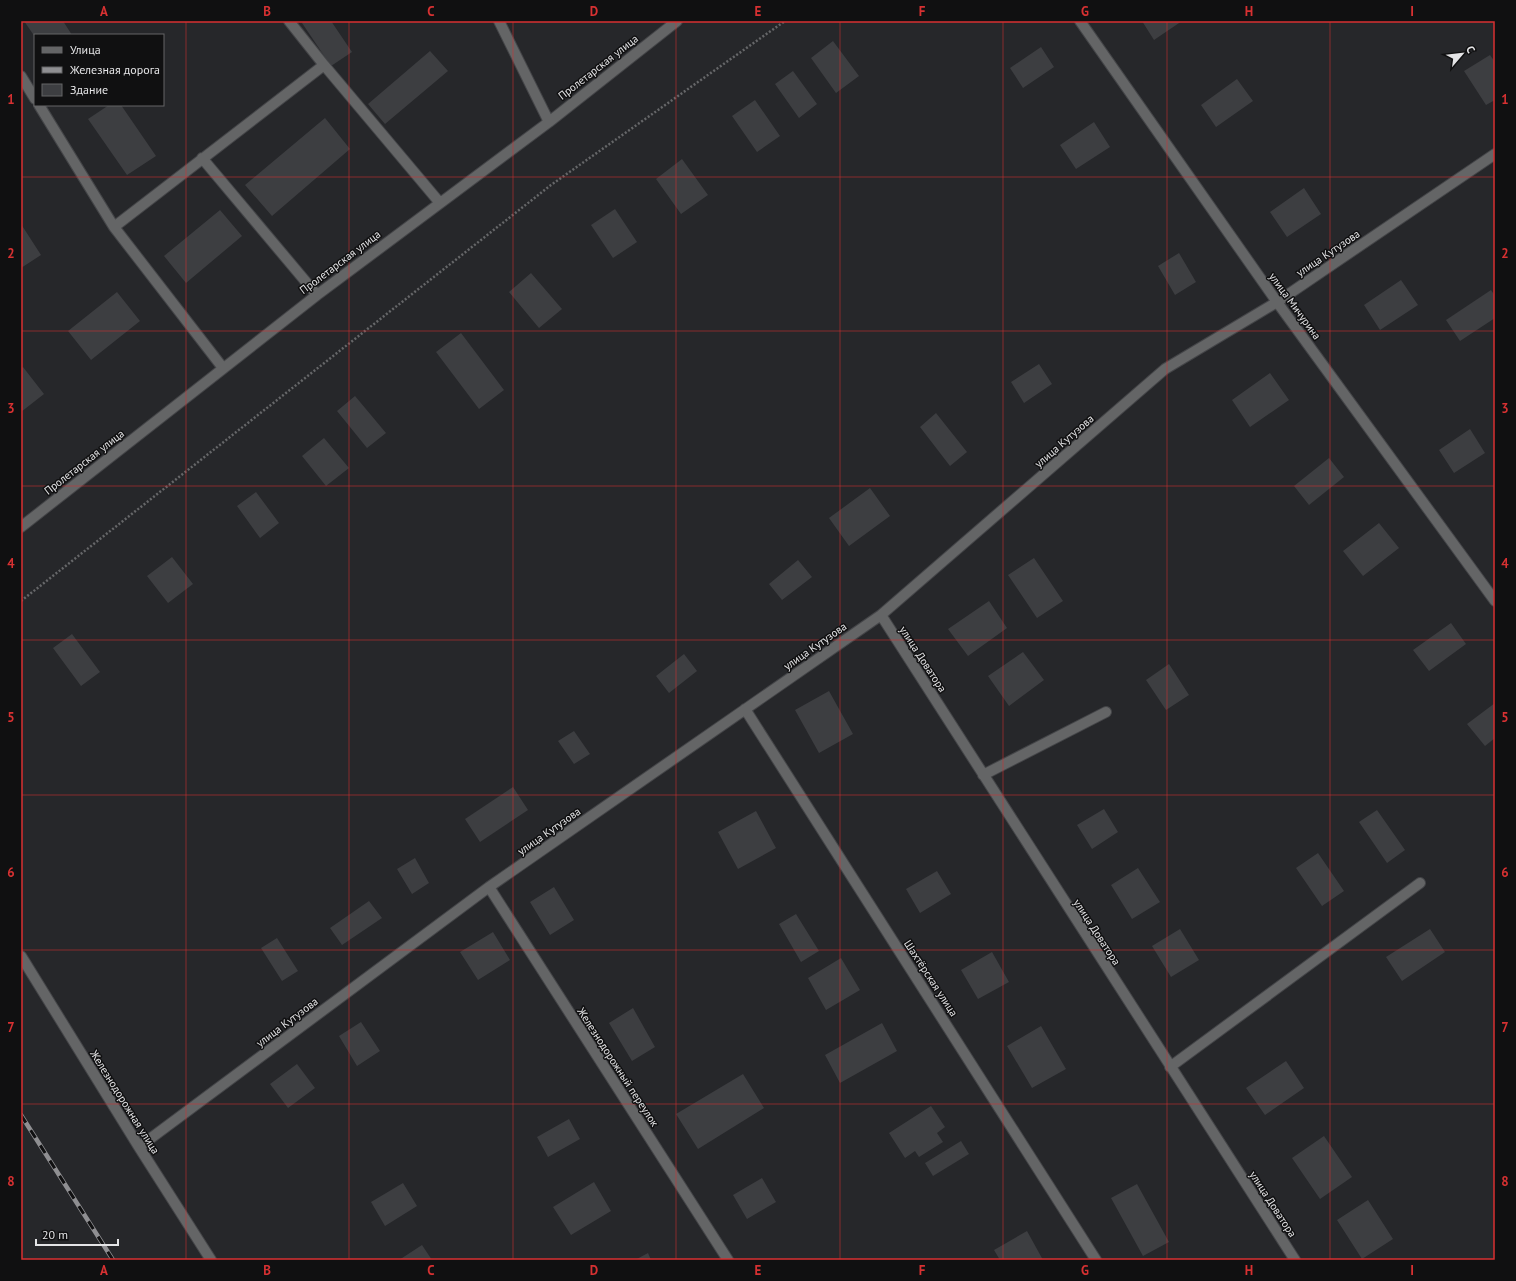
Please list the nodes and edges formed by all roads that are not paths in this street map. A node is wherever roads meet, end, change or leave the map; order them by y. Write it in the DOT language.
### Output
graph roads {
  1 [pos="289,21"];
  2 [pos="499,21"];
  3 [pos="677,21"];
  4 [pos="1080,21"];
  5 [pos="324,65"];
  6 [pos="21,76"];
  7 [pos="34,97"];
  8 [pos="40,106"];
  9 [pos="548,122"];
  10 [pos="1495,154"];
  11 [pos="202,158"];
  12 [pos="440,203"];
  13 [pos="114,227"];
  14 [pos="317,295"];
  15 [pos="1277,302"];
  16 [pos="223,368"];
  17 [pos="21,527"];
  18 [pos="1495,601"];
  19 [pos="881,615"];
  20 [pos="745,709"];
  21 [pos="1106,712"];
  22 [pos="983,775"];
  23 [pos="1420,883"];
  24 [pos="489,887"];
  25 [pos="21,956"];
  26 [pos="1170,1067"];
  27 [pos="139,1147"];
  28 [pos="211,1260"];
  29 [pos="728,1260"];
  30 [pos="1096,1260"];
  31 [pos="1295,1260"];
  1 -- 5 [label="street"];
  2 -- 9 [label="street"];
  3 -- 9 [label="street, Пролетарская улица"];
  4 -- 15 [label="street, улица Мичурина"];
  5 -- 11 [label="street"];
  5 -- 12 [label="street"];
  6 -- 7 [label="street"];
  8 -- 13 [label="street"];
  9 -- 12 [label="street, Пролетарская улица"];
  10 -- 15 [label="street, улица Кутузова"];
  11 -- 13 [label="street"];
  11 -- 14 [label="street"];
  12 -- 14 [label="street, Пролетарская улица"];
  13 -- 16 [label="street"];
  14 -- 16 [label="street, Пролетарская улица"];
  15 -- 18 [label="street, улица Мичурина"];
  15 -- 19 [label="street, улица Кутузова"];
  16 -- 17 [label="street, Пролетарская улица"];
  19 -- 20 [label="street, улица Кутузова"];
  19 -- 22 [label="street, улица Доватора"];
  20 -- 24 [label="street, улица Кутузова"];
  20 -- 30 [label="street, Шахтёрская улица"];
  21 -- 22 [label="street"];
  22 -- 26 [label="street, улица Доватора"];
  23 -- 26 [label="street"];
  24 -- 27 [label="street, улица Кутузова"];
  24 -- 29 [label="street, Железнодорожный переулок"];
  25 -- 27 [label="street, Железнодорожная улица"];
  26 -- 31 [label="street, улица Доватора"];
  27 -- 28 [label="street, Железнодорожная улица"];
}
